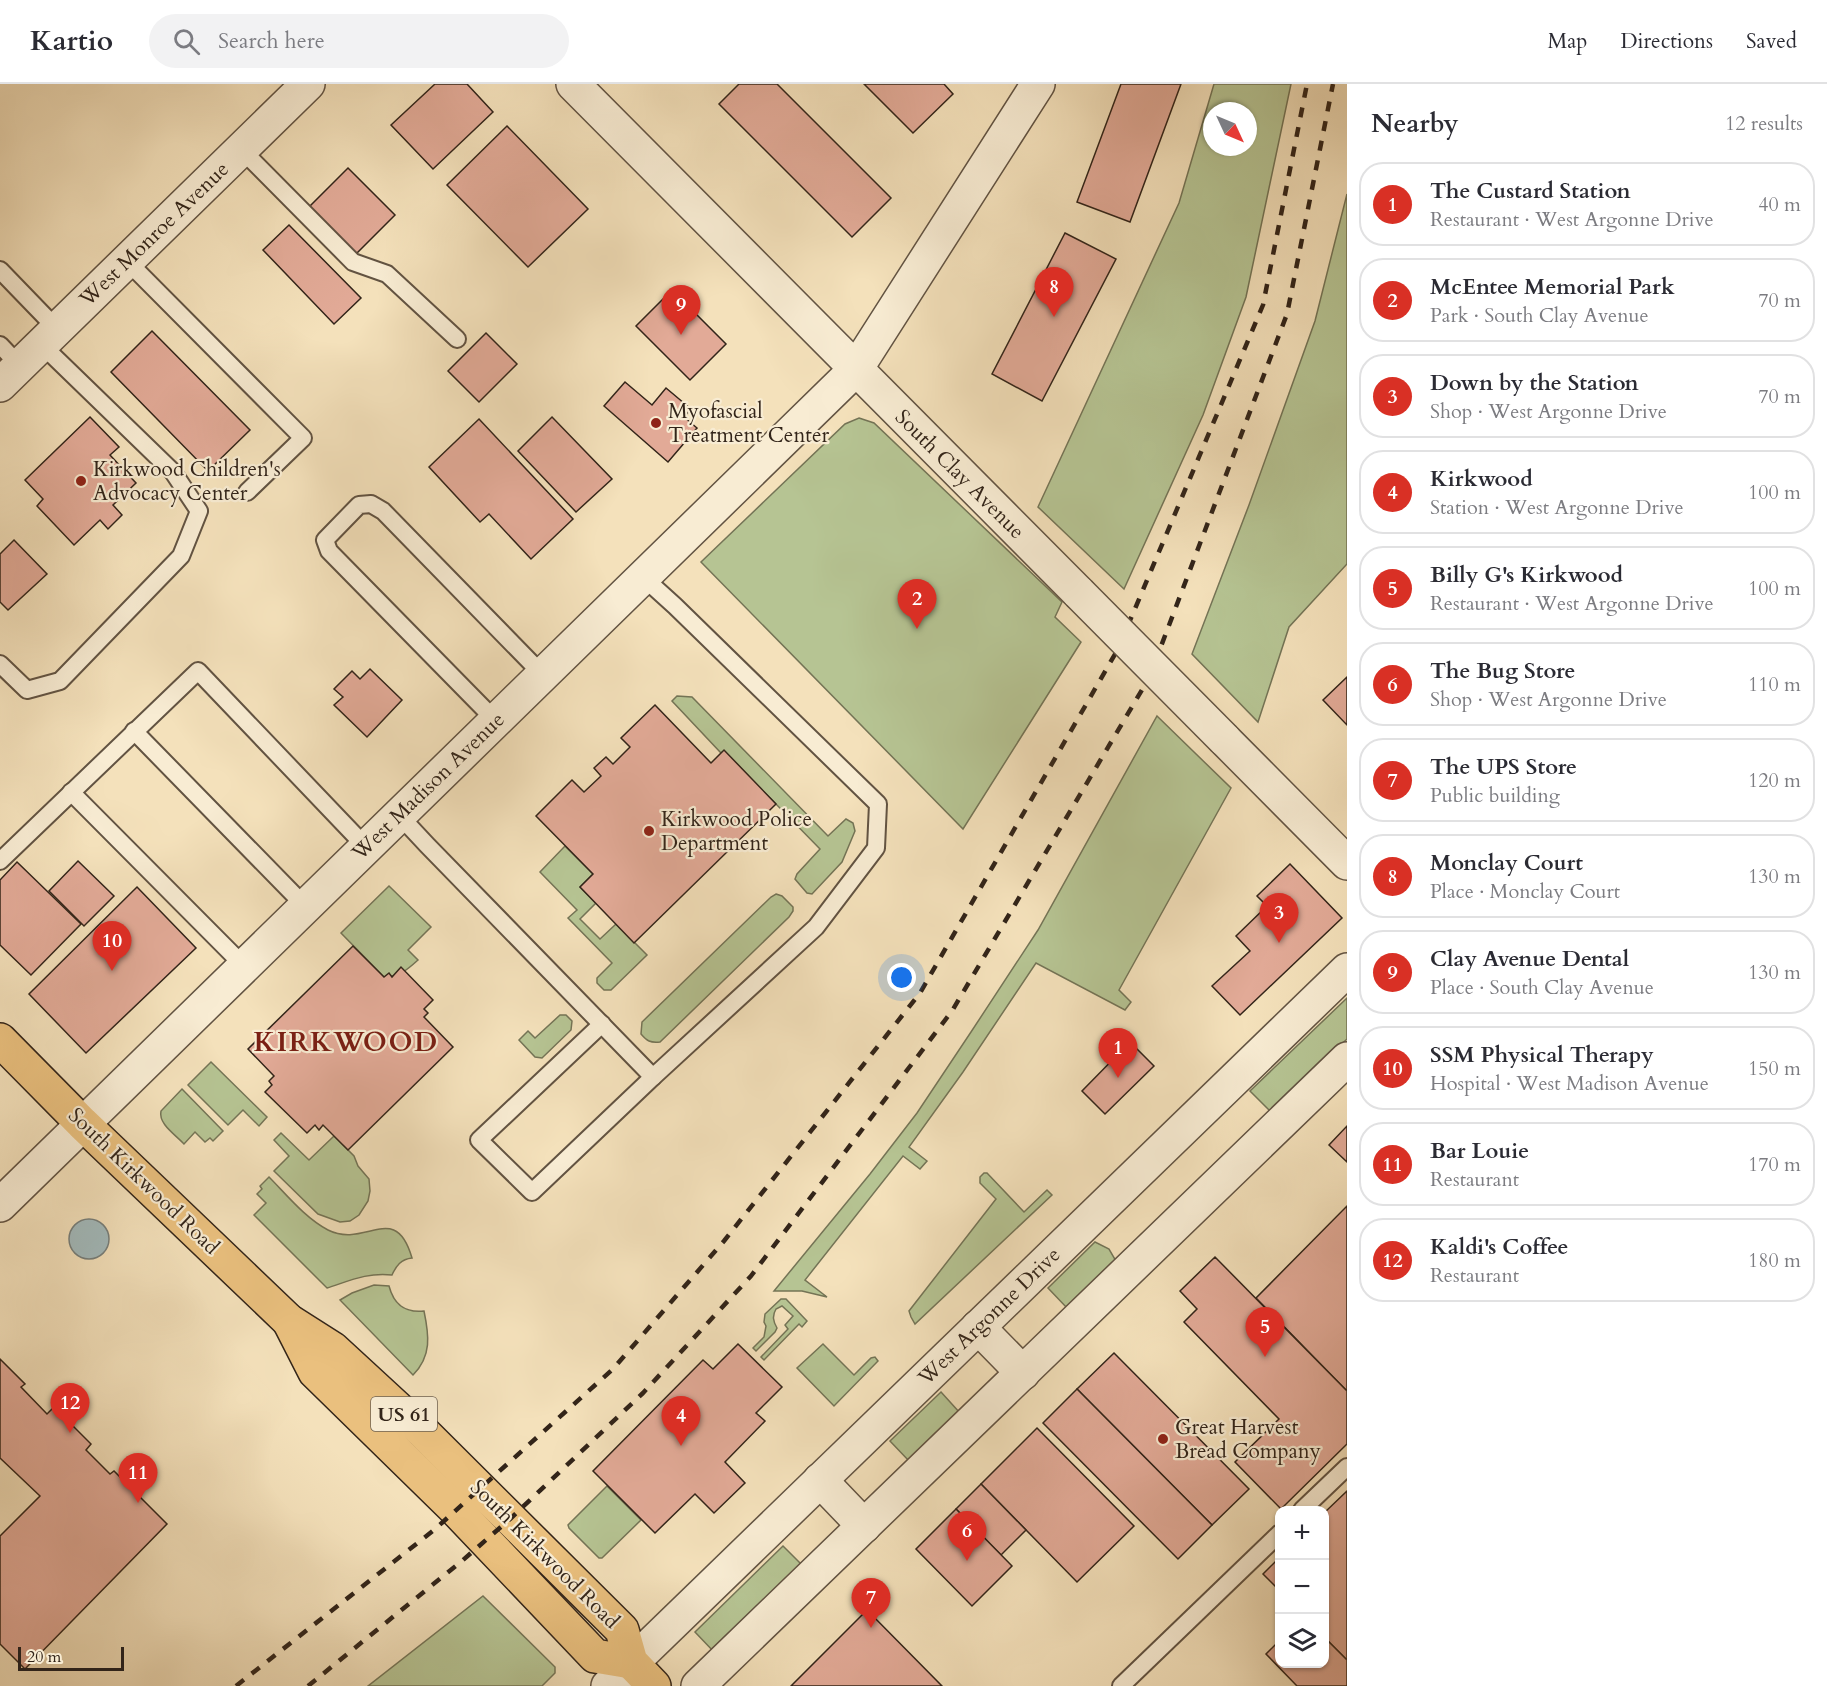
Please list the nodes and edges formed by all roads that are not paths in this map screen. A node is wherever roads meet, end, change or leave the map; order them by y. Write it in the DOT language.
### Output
graph roads {
  1 [pos="308,84"];
  2 [pos="573,84"];
  3 [pos="1038,84"];
  4 [pos="241,149"];
  5 [pos="126,261"];
  6 [pos="0,270"];
  7 [pos="458,339"];
  8 [pos="24,354"];
  9 [pos="856,369"];
  10 [pos="248,492"];
  11 [pos="642,577"];
  12 [pos="0,664"];
  13 [pos="542,674"];
  14 [pos="495,720"];
  15 [pos="134,731"];
  16 [pos="71,792"];
  17 [pos="399,814"];
  18 [pos="366,847"];
  19 [pos="0,861"];
  20 [pos="1347,863"];
  21 [pos="305,906"];
  22 [pos="244,966"];
  23 [pos="1347,970"];
  24 [pos="602,1024"];
  25 [pos="0,1040"];
  26 [pos="1347,1059"];
  27 [pos="653,1077"];
  28 [pos="82,1123"];
  29 [pos="0,1205"];
  30 [pos="978,1327"];
  31 [pos="1023,1372"];
  32 [pos="1347,1467"];
  33 [pos="820,1480"];
  34 [pos="1306,1506"];
  35 [pos="864,1526"];
  36 [pos="1275,1538"];
  37 [pos="631,1662"];
  38 [pos="608,1686"];
  39 [pos="654,1686"];
  40 [pos="698,1686"];
  41 [pos="1121,1686"];
  1 -- 4 [label="street, West Monroe Avenue"];
  2 -- 9 [label="street, South Clay Avenue"];
  3 -- 9 [label="street, West Madison Avenue"];
  4 -- 5 [label="street, West Monroe Avenue"];
  4 -- 7 [label="lane"];
  5 -- 8 [label="street, West Monroe Avenue"];
  5 -- 10 [label="lane"];
  6 -- 8 [label="lane"];
  8 -- 12 [label="lane"];
  9 -- 11 [label="street, West Madison Avenue"];
  9 -- 20 [label="street, South Clay Avenue, bridge"];
  11 -- 13 [label="street, West Madison Avenue"];
  11 -- 27 [label="lane"];
  13 -- 14 [label="street, West Madison Avenue"];
  13 -- 14 [label="lane"];
  14 -- 17 [label="street, West Madison Avenue"];
  15 -- 16 [label="lane"];
  15 -- 18 [label="lane"];
  15 -- 21 [label="lane"];
  16 -- 19 [label="lane"];
  16 -- 22 [label="lane"];
  17 -- 18 [label="street, West Madison Avenue"];
  17 -- 24 [label="lane"];
  18 -- 21 [label="street, West Madison Avenue"];
  21 -- 22 [label="street, West Madison Avenue"];
  22 -- 28 [label="street, West Madison Avenue"];
  23 -- 30 [label="street, West Argonne Drive"];
  24 -- 27 [label="lane"];
  24 -- 27 [label="lane"];
  25 -- 28 [label="main road, South Kirkwood Road / US 61"];
  26 -- 31 [label="street"];
  28 -- 29 [label="street, West Madison Avenue"];
  28 -- 37 [label="main road, South Kirkwood Road / US 61"];
  30 -- 31 [label="street"];
  30 -- 33 [label="street, West Argonne Drive"];
  31 -- 35 [label="street"];
  32 -- 34 [label="lane"];
  33 -- 35 [label="street"];
  33 -- 37 [label="street, West Argonne Drive"];
  35 -- 40 [label="street"];
  36 -- 41 [label="lane"];
  37 -- 38 [label="street, West Argonne Drive"];
  37 -- 39 [label="main road, US 61"];
}
